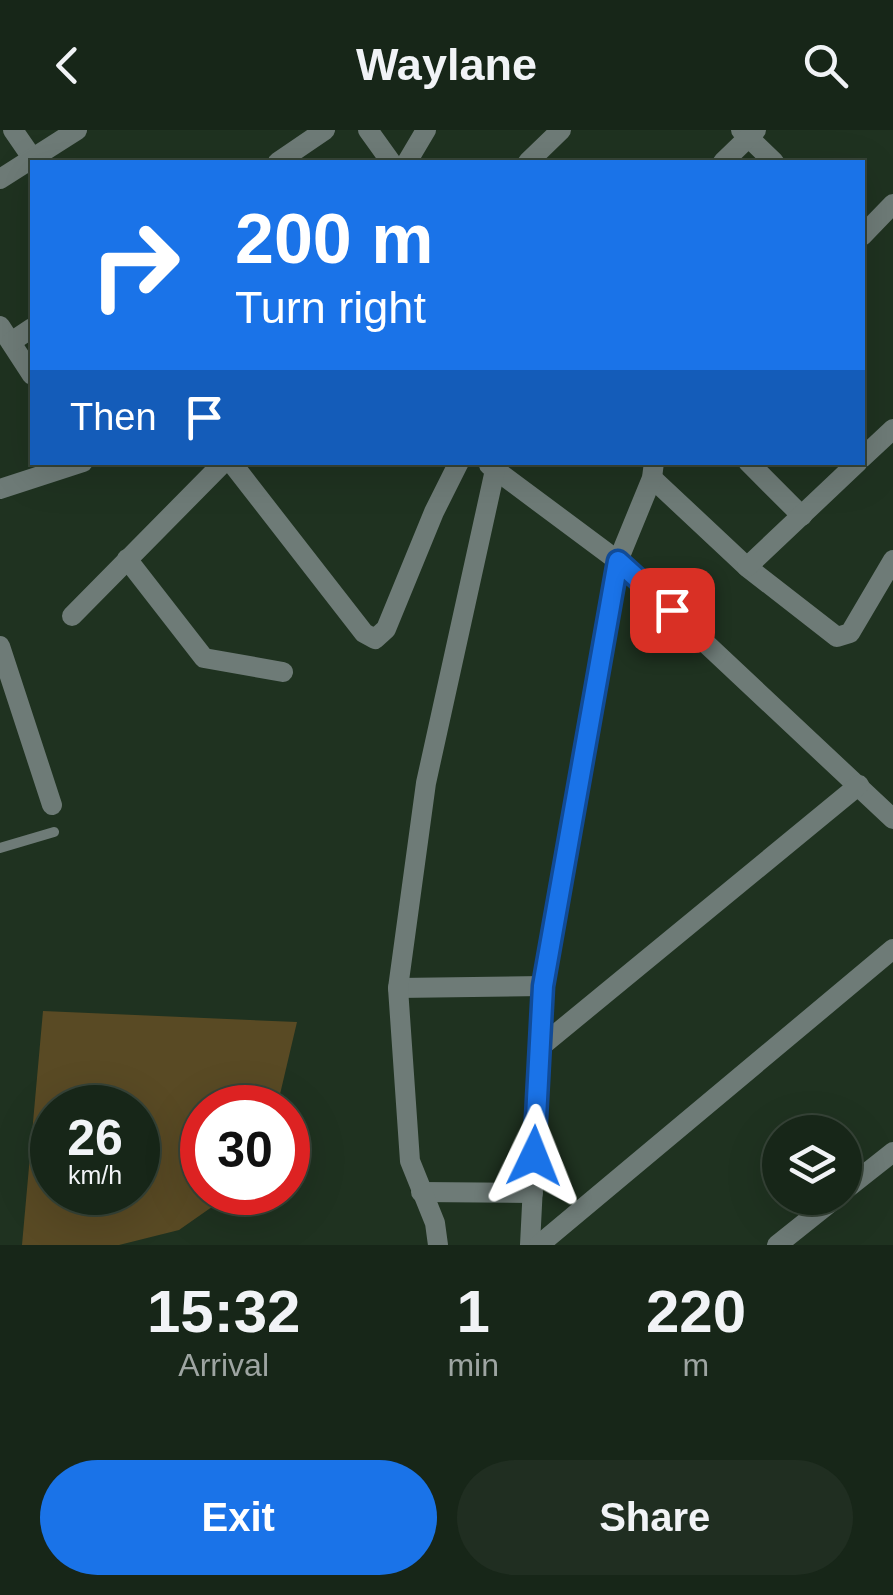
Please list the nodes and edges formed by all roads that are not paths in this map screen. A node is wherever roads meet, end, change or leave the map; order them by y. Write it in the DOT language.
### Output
graph roads {
  1 [pos="13,130"];
  2 [pos="76,130"];
  3 [pos="326,130"];
  4 [pos="368,130"];
  5 [pos="426,130"];
  6 [pos="560,130"];
  7 [pos="748,132"];
  8 [pos="33,160"];
  9 [pos="35,160"];
  10 [pos="281,160"];
  11 [pos="389,160"];
  12 [pos="408,160"];
  13 [pos="530,160"];
  14 [pos="726,160"];
  15 [pos="772,160"];
  16 [pos="30,163"];
  17 [pos="0,178"];
  18 [pos="893,204"];
  19 [pos="865,233"];
  20 [pos="6,334"];
  21 [pos="30,371"];
  22 [pos="893,429"];
  23 [pos="865,455"];
  24 [pos="73,465"];
  25 [pos="224,465"];
  26 [pos="229,465"];
  27 [pos="458,465"];
  28 [pos="751,465"];
  29 [pos="855,465"];
  30 [pos="491,466"];
  31 [pos="653,470"];
  32 [pos="0,488"];
  33 [pos="802,516"];
  34 [pos="127,559"];
  35 [pos="893,560"];
  36 [pos="618,561"];
  37 [pos="747,566"];
  38 [pos="72,616"];
  39 [pos="0,646"];
  40 [pos="283,672"];
  41 [pos="9,706"];
  42 [pos="859,784"];
  43 [pos="52,805"];
  44 [pos="893,819"];
  45 [pos="54,832"];
  46 [pos="0,848"];
  47 [pos="893,949"];
  48 [pos="543,986"];
  49 [pos="398,988"];
  50 [pos="539,1048"];
  51 [pos="893,1152"];
  52 [pos="862,1177"];
  53 [pos="421,1192"];
  54 [pos="533,1192"];
  55 [pos="815,1215"];
  56 [pos="438,1245"];
  57 [pos="530,1245"];
  58 [pos="540,1245"];
  59 [pos="777,1245"];
  1 -- 8 [label="street"];
  2 -- 9 [label="street"];
  3 -- 10 [label="street"];
  4 -- 11 [label="street"];
  5 -- 12 [label="street"];
  6 -- 13 [label="street"];
  7 -- 14 [label="street"];
  7 -- 15 [label="street"];
  16 -- 17 [label="street"];
  18 -- 19 [label="street"];
  20 -- 21 [label="street"];
  22 -- 23 [label="street"];
  24 -- 32 [label="street"];
  25 -- 34 [label="street"];
  26 -- 27 [label="street"];
  28 -- 33 [label="street"];
  29 -- 33 [label="street"];
  30 -- 36 [label="street"];
  30 -- 49 [label="street"];
  31 -- 36 [label="street"];
  31 -- 37 [label="street"];
  33 -- 37 [label="street"];
  34 -- 38 [label="street"];
  34 -- 40 [label="street"];
  35 -- 37 [label="street"];
  36 -- 42 [label="street"];
  36 -- 48 [label="street"];
  39 -- 41 [label="street"];
  41 -- 43 [label="street"];
  42 -- 44 [label="street"];
  42 -- 50 [label="street"];
  45 -- 46 [label="lane"];
  47 -- 58 [label="street"];
  48 -- 49 [label="street"];
  48 -- 50 [label="street"];
  49 -- 53 [label="street"];
  50 -- 54 [label="street"];
  51 -- 52 [label="street"];
  53 -- 54 [label="street"];
  53 -- 56 [label="street"];
  54 -- 57 [label="street"];
  55 -- 59 [label="street"];
}
